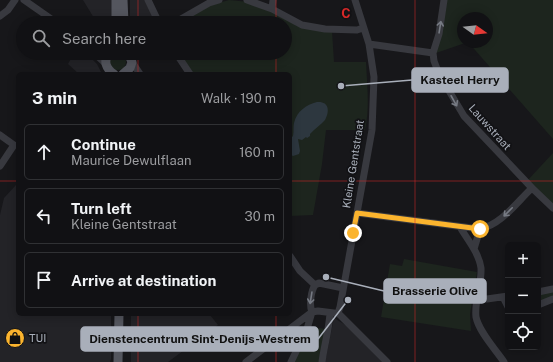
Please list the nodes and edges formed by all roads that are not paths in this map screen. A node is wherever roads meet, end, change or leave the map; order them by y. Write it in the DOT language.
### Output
graph roads {
  1 [pos="15,0"];
  2 [pos="24,0"];
  3 [pos="116,0"];
  4 [pos="124,0"];
  5 [pos="148,0"];
  6 [pos="219,0"];
  7 [pos="247,0"];
  8 [pos="273,0"];
  9 [pos="355,0"];
  10 [pos="444,0"];
  11 [pos="272,9"];
  12 [pos="0,16"];
  13 [pos="46,16"];
  14 [pos="116,16"];
  15 [pos="124,16"];
  16 [pos="156,16"];
  17 [pos="186,16"];
  18 [pos="285,16"];
  19 [pos="292,20"];
  20 [pos="363,28"];
  21 [pos="368,44"];
  22 [pos="433,53"];
  23 [pos="102,60"];
  24 [pos="106,60"];
  25 [pos="181,60"];
  26 [pos="132,62"];
  27 [pos="106,64"];
  28 [pos="110,72"];
  29 [pos="127,72"];
  30 [pos="139,72"];
  31 [pos="189,72"];
  32 [pos="0,135"];
  33 [pos="0,166"];
  34 [pos="532,188"];
  35 [pos="553,208"];
  36 [pos="357,213"];
  37 [pos="460,227"];
  38 [pos="480,229"];
  39 [pos="474,249"];
  40 [pos="292,259"];
  41 [pos="315,285"];
  42 [pos="343,288"];
  43 [pos="553,289"];
  44 [pos="541,291"];
  45 [pos="505,296"];
  46 [pos="477,298"];
  47 [pos="553,299"];
  48 [pos="541,305"];
  49 [pos="312,312"];
  50 [pos="334,313"];
  51 [pos="118,316"];
  52 [pos="123,316"];
  53 [pos="119,360"];
  54 [pos="246,362"];
  55 [pos="290,362"];
  56 [pos="322,362"];
  57 [pos="387,362"];
  58 [pos="504,362"];
  1 -- 12 [label="street"];
  2 -- 13 [label="street"];
  3 -- 14 [label="main road"];
  4 -- 15 [label="main road"];
  5 -- 16 [label="street"];
  6 -- 17 [label="street"];
  7 -- 11 [label="street"];
  8 -- 11 [label="street"];
  9 -- 20 [label="street, Kleine Gentstraat"];
  22 -- 10 [label="street, one-way"];
  11 -- 18 [label="street"];
  19 -- 20 [label="street"];
  20 -- 21 [label="street, Kleine Gentstraat"];
  21 -- 22 [label="street"];
  21 -- 36 [label="street, Kleine Gentstraat"];
  22 -- 34 [label="street, Lauwstraat, one-way"];
  23 -- 27 [label="street"];
  24 -- 27 [label="main road"];
  25 -- 31 [label="street"];
  26 -- 29 [label="main road"];
  26 -- 30 [label="street"];
  27 -- 28 [label="main road"];
  32 -- 33 [label="street"];
  34 -- 35 [label="street, Lauwstraat"];
  34 -- 38 [label="street, one-way"];
  36 -- 37 [label="street"];
  36 -- 42 [label="street, Kleine Gentstraat"];
  37 -- 38 [label="street"];
  37 -- 39 [label="street"];
  38 -- 39 [label="street"];
  39 -- 46 [label="street"];
  40 -- 41 [label="street"];
  41 -- 42 [label="street"];
  41 -- 49 [label="street, one-way"];
  42 -- 50 [label="street, Kleine Gentstraat"];
  43 -- 44 [label="street"];
  45 -- 46 [label="street"];
  46 -- 58 [label="street"];
  47 -- 48 [label="street"];
  49 -- 50 [label="street"];
  49 -- 54 [label="street"];
  49 -- 55 [label="street"];
  50 -- 56 [label="street, Kleine Gentstraat"];
  50 -- 57 [label="street"];
  51 -- 53 [label="main road"];
  52 -- 53 [label="main road"];
}
